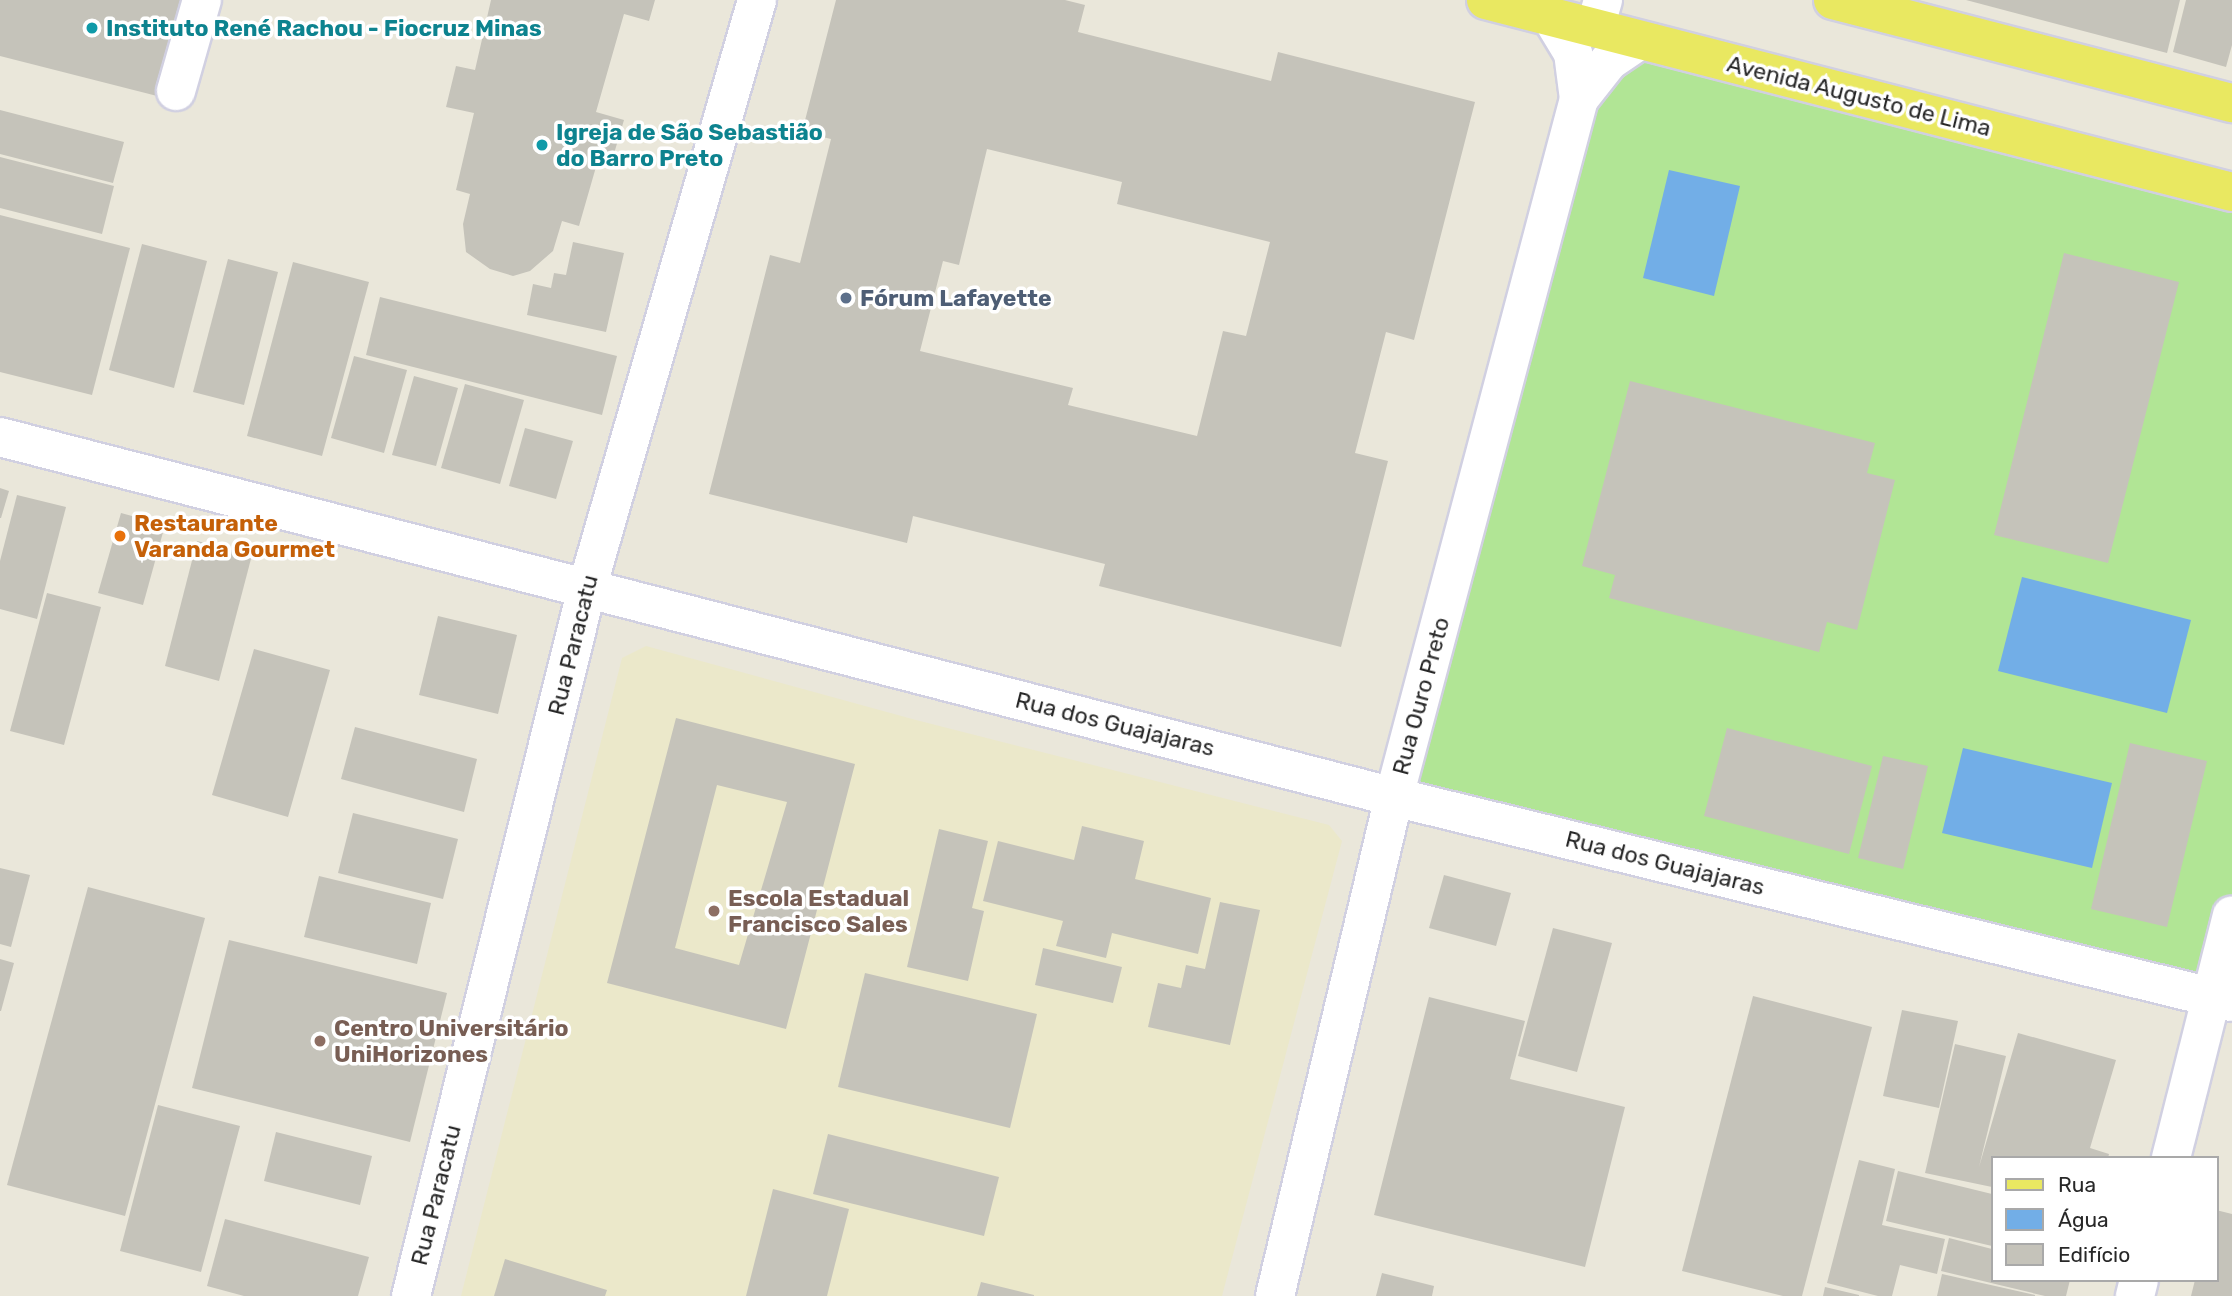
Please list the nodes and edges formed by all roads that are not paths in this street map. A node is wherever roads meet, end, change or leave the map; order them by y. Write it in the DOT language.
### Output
graph roads {
  1 [pos="202,0"];
  2 [pos="757,0"];
  3 [pos="1486,0"];
  4 [pos="1833,0"];
  5 [pos="1599,14"];
  6 [pos="1551,17"];
  7 [pos="1640,40"];
  8 [pos="176,91"];
  9 [pos="1579,99"];
  10 [pos="2232,103"];
  11 [pos="2232,192"];
  12 [pos="0,437"];
  13 [pos="587,588"];
  14 [pos="1394,797"];
  15 [pos="2232,916"];
  16 [pos="2222,1000"];
  17 [pos="2172,1156"];
  18 [pos="411,1296"];
  19 [pos="1275,1296"];
  1 -- 8 [label="street"];
  2 -- 13 [label="street, Rua Paracatu"];
  3 -- 6 [label="main road, Avenida Augusto de Lima"];
  4 -- 10 [label="main road"];
  5 -- 6 [label="main road, Avenida Augusto de Lima"];
  5 -- 7 [label="main road, Avenida Augusto de Lima"];
  6 -- 9 [label="street, Rua Ouro Preto"];
  7 -- 9 [label="street, Rua Ouro Preto"];
  7 -- 11 [label="main road, Avenida Augusto de Lima"];
  9 -- 14 [label="street, Rua Ouro Preto"];
  12 -- 13 [label="street, Rua dos Guajajaras"];
  13 -- 14 [label="street, Rua dos Guajajaras"];
  13 -- 18 [label="street, Rua Paracatu"];
  14 -- 16 [label="street, Rua dos Guajajaras"];
  14 -- 19 [label="street, Rua Ouro Preto"];
  15 -- 16 [label="street"];
  16 -- 17 [label="street"];
}
